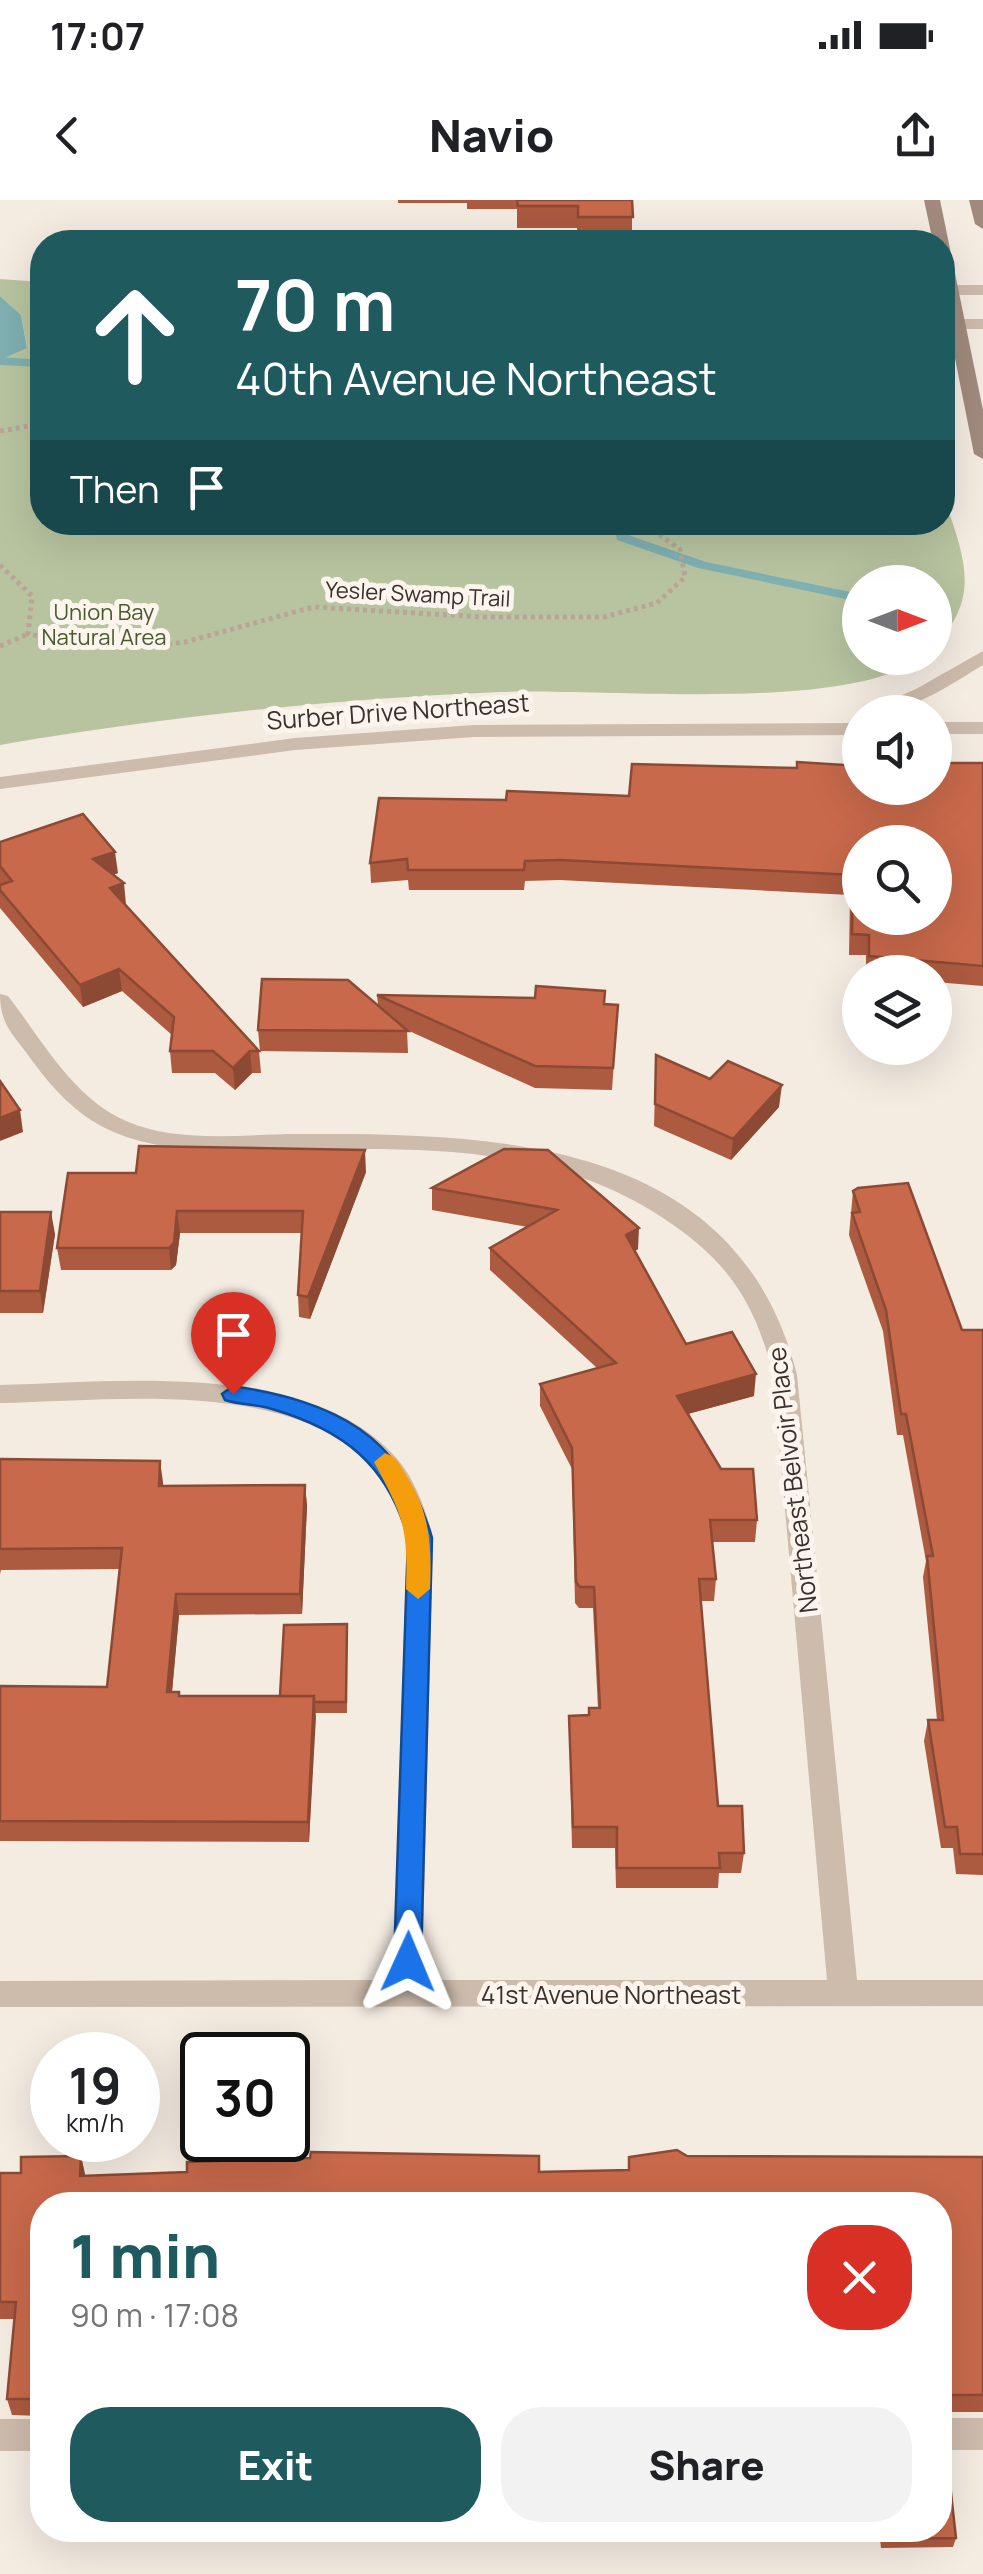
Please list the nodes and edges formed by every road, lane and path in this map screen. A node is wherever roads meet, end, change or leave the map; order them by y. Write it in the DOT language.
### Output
graph roads {
  1 [pos="932,200"];
  2 [pos="977,200"];
  3 [pos="983,224"];
  4 [pos="939,230"];
  5 [pos="955,290"];
  6 [pos="983,290"];
  7 [pos="955,317"];
  8 [pos="957,324"];
  9 [pos="983,324"];
  10 [pos="30,426"];
  11 [pos="0,431"];
  12 [pos="983,454"];
  13 [pos="662,535"];
  14 [pos="0,565"];
  15 [pos="28,634"];
  16 [pos="0,646"];
  17 [pos="983,657"];
  18 [pos="918,695"];
  19 [pos="842,720"];
  20 [pos="802,728"];
  21 [pos="842,728"];
  22 [pos="952,728"];
  23 [pos="983,728"];
  24 [pos="0,783"];
  25 [pos="0,1000"];
  26 [pos="0,1394"];
  27 [pos="843,1993"];
  28 [pos="983,1993"];
  29 [pos="0,1994"];
  30 [pos="407,1995"];
  31 [pos="952,2434"];
  32 [pos="983,2434"];
  33 [pos="0,2435"];
  34 [pos="30,2435"];
  1 -- 4 [label="street"];
  2 -- 3 [label="street"];
  5 -- 6 [label="street"];
  7 -- 8 [label="street"];
  8 -- 9 [label="street"];
  8 -- 12 [label="street"];
  10 -- 11 [label="path"];
  13 -- 15 [label="path, Yesler Swamp Trail"];
  14 -- 15 [label="path"];
  15 -- 16 [label="path"];
  17 -- 18 [label="street"];
  19 -- 20 [label="street, Surber Drive Northeast"];
  20 -- 21 [label="street, Surber Drive Northeast"];
  20 -- 24 [label="street, Surber Drive Northeast"];
  22 -- 23 [label="street"];
  25 -- 27 [label="street, Northeast Belvoir Place"];
  26 -- 30 [label="street"];
  27 -- 28 [label="street, 41st Avenue Northeast"];
  27 -- 30 [label="street, 41st Avenue Northeast"];
  29 -- 30 [label="street, 41st Avenue Northeast"];
  31 -- 32 [label="street"];
  33 -- 34 [label="street"];
}
